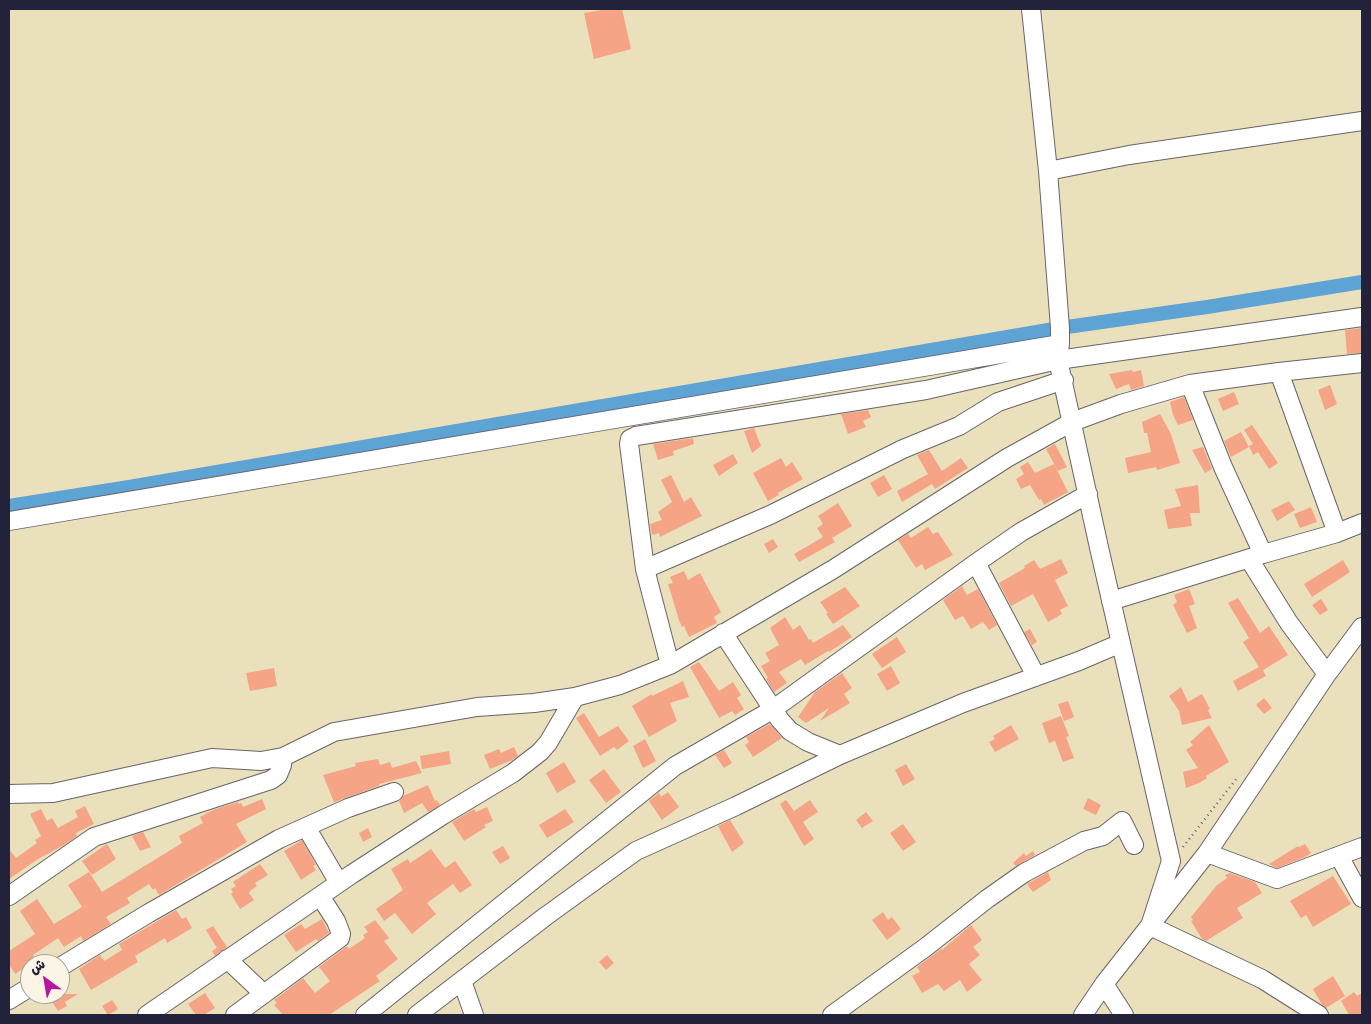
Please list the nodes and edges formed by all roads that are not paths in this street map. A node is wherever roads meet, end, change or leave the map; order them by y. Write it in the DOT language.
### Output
graph roads {
  1 [pos="1031,9"];
  2 [pos="1362,121"];
  3 [pos="1048,171"];
  4 [pos="1362,317"];
  5 [pos="1059,352"];
  6 [pos="1362,363"];
  7 [pos="1279,372"];
  8 [pos="1064,380"];
  9 [pos="1190,384"];
  10 [pos="1072,422"];
  11 [pos="1088,494"];
  12 [pos="9,521"];
  13 [pos="1362,523"];
  14 [pos="1337,533"];
  15 [pos="1256,556"];
  16 [pos="976,563"];
  17 [pos="645,569"];
  18 [pos="1111,601"];
  19 [pos="1362,627"];
  20 [pos="723,633"];
  21 [pos="1121,643"];
  22 [pos="670,665"];
  23 [pos="1327,674"];
  24 [pos="1036,676"];
  25 [pos="575,697"];
  26 [pos="772,710"];
  27 [pos="840,755"];
  28 [pos="283,757"];
  29 [pos="394,792"];
  30 [pos="9,794"];
  31 [pos="306,827"];
  32 [pos="1134,845"];
  33 [pos="1362,847"];
  34 [pos="1207,854"];
  35 [pos="1339,856"];
  36 [pos="339,883"];
  37 [pos="9,896"];
  38 [pos="320,896"];
  39 [pos="1362,898"];
  40 [pos="1150,926"];
  41 [pos="228,959"];
  42 [pos="70,961"];
  43 [pos="462,981"];
  44 [pos="1104,984"];
  45 [pos="20,993"];
  46 [pos="264,994"];
  47 [pos="9,1000"];
  48 [pos="247,1012"];
  49 [pos="148,1015"];
  50 [pos="365,1015"];
  51 [pos="418,1015"];
  52 [pos="474,1015"];
  53 [pos="832,1015"];
  54 [pos="1083,1015"];
  55 [pos="1124,1015"];
  56 [pos="1319,1015"];
  1 -- 3 [label="street"];
  2 -- 3 [label="street"];
  3 -- 5 [label="street"];
  4 -- 5 [label="street"];
  5 -- 8 [label="street"];
  5 -- 12 [label="street"];
  5 -- 17 [label="street"];
  6 -- 7 [label="street"];
  7 -- 9 [label="street"];
  7 -- 14 [label="street"];
  8 -- 10 [label="street"];
  8 -- 17 [label="street"];
  9 -- 10 [label="street"];
  9 -- 15 [label="street"];
  10 -- 11 [label="street"];
  10 -- 20 [label="street"];
  11 -- 16 [label="street"];
  11 -- 18 [label="street"];
  13 -- 14 [label="street"];
  14 -- 15 [label="street"];
  15 -- 18 [label="street"];
  15 -- 23 [label="street"];
  16 -- 24 [label="street"];
  16 -- 26 [label="street"];
  17 -- 22 [label="street"];
  18 -- 21 [label="street"];
  19 -- 23 [label="street"];
  20 -- 22 [label="street"];
  20 -- 26 [label="street"];
  21 -- 24 [label="street"];
  21 -- 40 [label="street"];
  22 -- 25 [label="street"];
  23 -- 34 [label="street"];
  24 -- 27 [label="street"];
  25 -- 28 [label="street"];
  25 -- 36 [label="street"];
  26 -- 27 [label="street"];
  26 -- 50 [label="street"];
  27 -- 43 [label="street"];
  28 -- 30 [label="street"];
  28 -- 37 [label="street"];
  29 -- 31 [label="street"];
  31 -- 36 [label="street"];
  31 -- 42 [label="street"];
  32 -- 53 [label="street"];
  33 -- 35 [label="street"];
  34 -- 35 [label="street"];
  34 -- 40 [label="street"];
  35 -- 39 [label="street"];
  36 -- 38 [label="street"];
  38 -- 41 [label="street"];
  38 -- 46 [label="street"];
  40 -- 44 [label="street"];
  40 -- 56 [label="street"];
  41 -- 46 [label="street"];
  41 -- 49 [label="street"];
  43 -- 51 [label="street"];
  43 -- 52 [label="street"];
  44 -- 54 [label="street"];
  44 -- 55 [label="street"];
  45 -- 47 [label="street"];
  46 -- 48 [label="street"];
}
